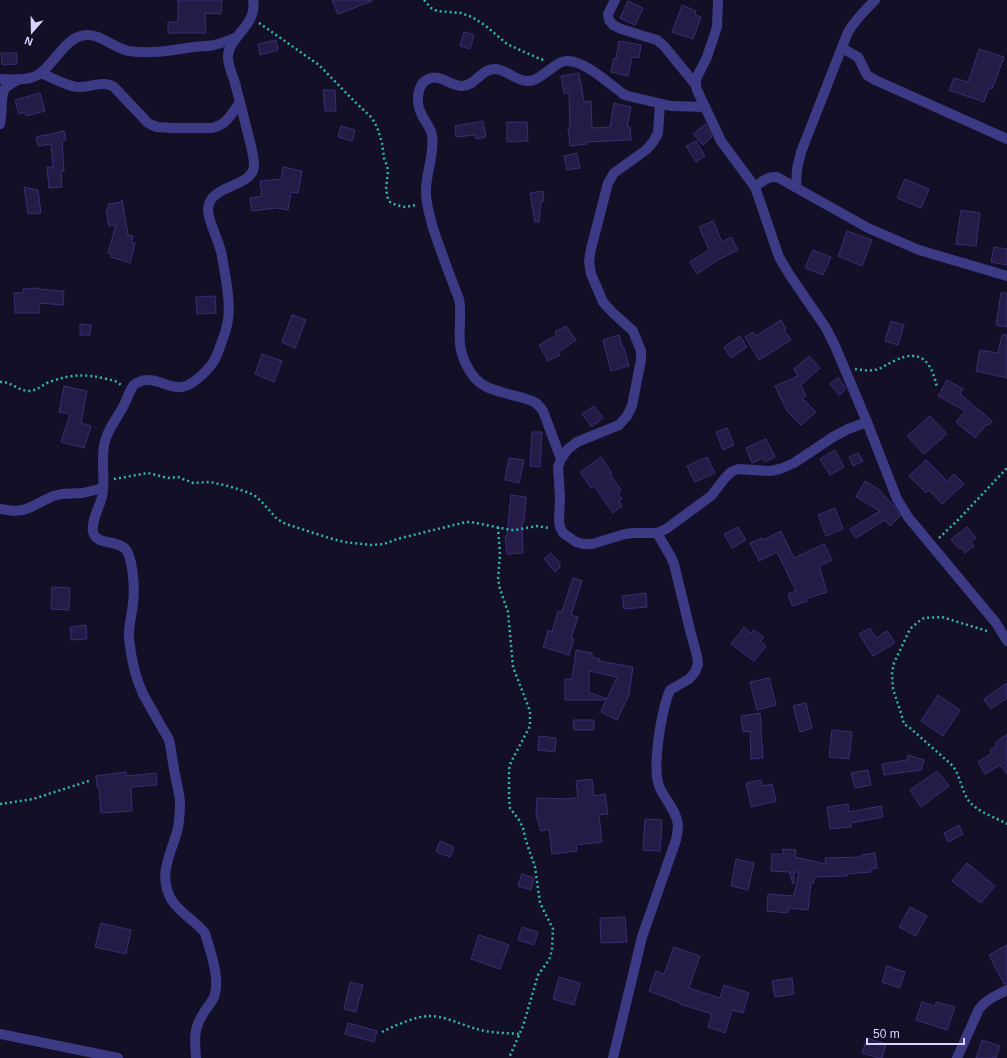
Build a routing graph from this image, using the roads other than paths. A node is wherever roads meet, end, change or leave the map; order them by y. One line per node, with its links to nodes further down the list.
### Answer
1 (254, 0): 5 (street)
2 (615, 0): 10 (street)
3 (718, 0): 10 (street)
4 (875, 0): 6 (street)
5 (237, 37): 7 (street); 11 (street)
6 (842, 48): 15 (street); 17 (street)
7 (41, 73): 9 (street); 11 (street)
8 (0, 79): 9 (street)
9 (19, 79): 14 (street)
10 (696, 85): 13 (street)
11 (240, 102): 21 (street)
12 (660, 104): 13 (street); 20 (street); 20 (street)
13 (706, 107): 16 (street)
14 (0, 124)
15 (1007, 139)
16 (755, 187): 17 (street); 19 (street)
17 (796, 187): 18 (street)
18 (1007, 276)
19 (868, 422): 23 (street); 24 (street)
20 (561, 459): 23 (street)
21 (103, 484): 22 (street); 28 (street)
22 (0, 509)
23 (657, 533): 29 (street)
24 (1006, 639)
25 (1007, 990): 30 (street)
26 (0, 1034): 27 (street)
27 (118, 1058)
28 (196, 1058)
29 (613, 1058)
30 (957, 1058)

